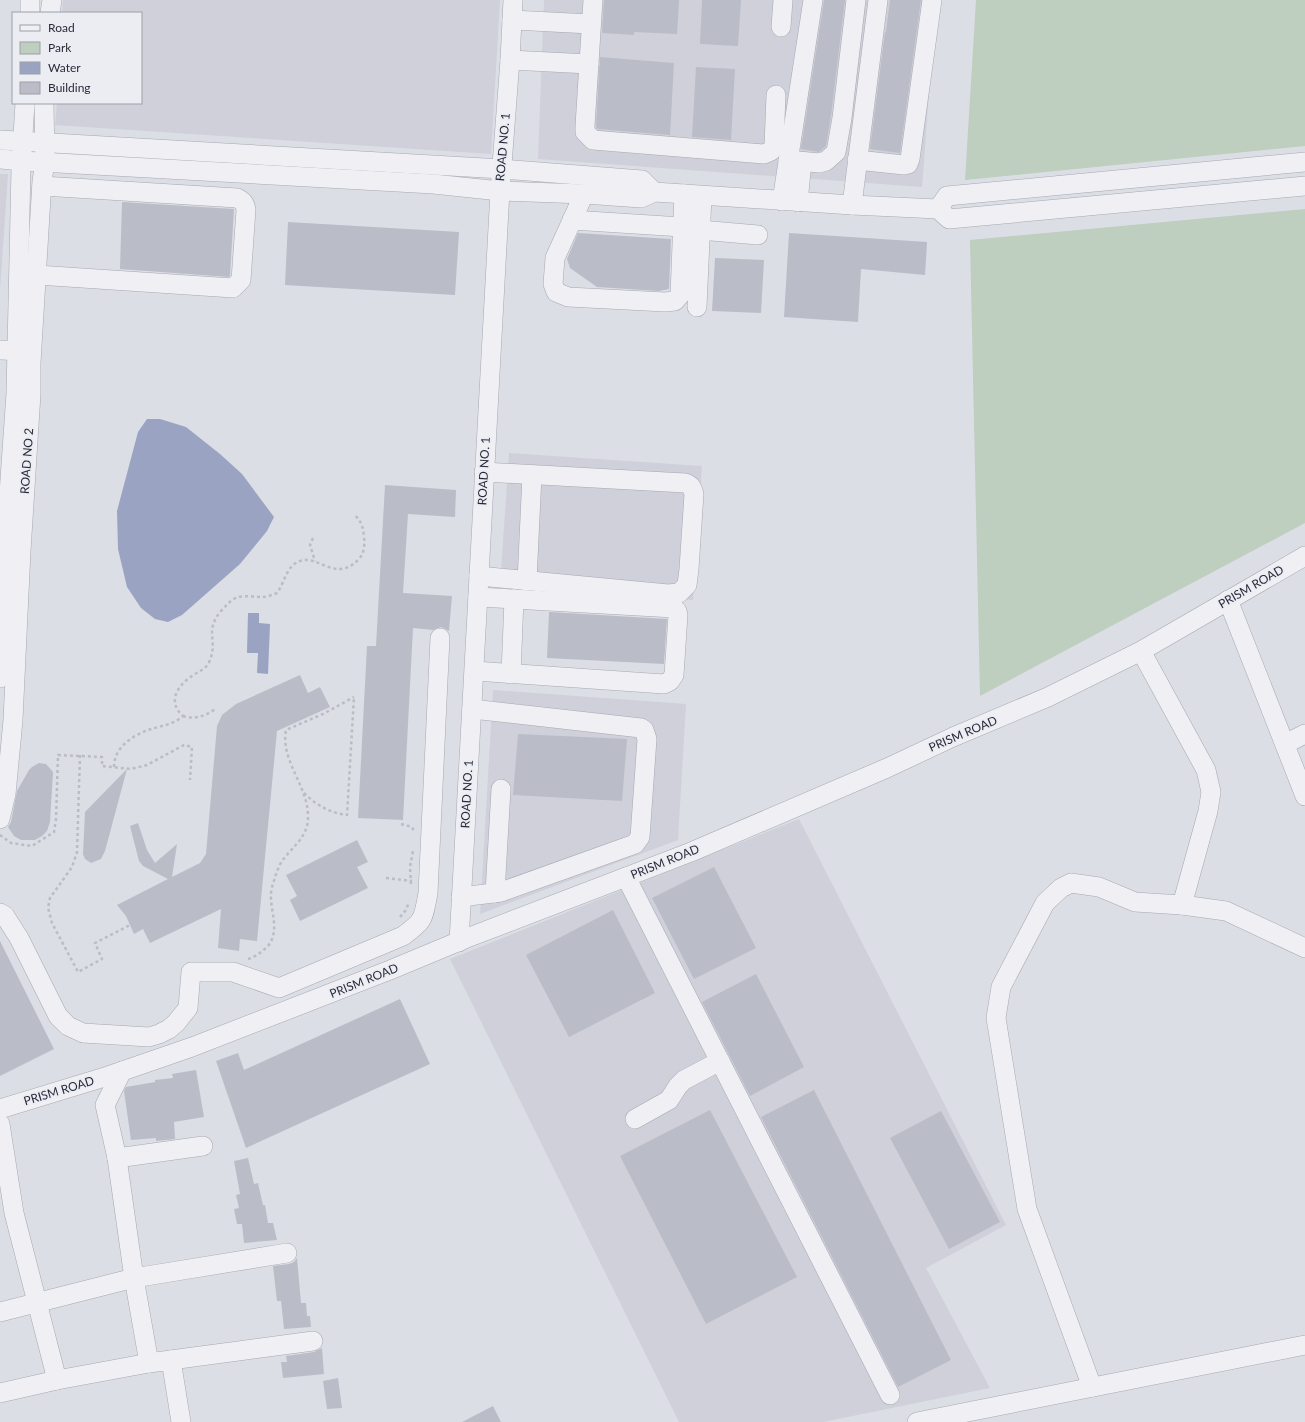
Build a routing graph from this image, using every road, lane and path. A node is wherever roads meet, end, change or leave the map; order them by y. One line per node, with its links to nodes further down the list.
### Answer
1 (30, 0): 10 (street)
2 (52, 0): 11 (street)
3 (511, 0): 12 (street, ROAD NO. 1)
4 (592, 0): 13 (street)
5 (783, 0): 14 (street)
6 (813, 0): 26 (street)
7 (856, 0): 26 (street)
8 (878, 0): 24 (street)
9 (932, 0): 24 (street)
10 (30, 12)
11 (50, 12)
12 (512, 20): 13 (street); 15 (street, ROAD NO. 1)
13 (591, 24): 16 (street)
14 (781, 27)
15 (510, 60): 16 (street); 29 (street, ROAD NO. 1)
16 (589, 64): 17 (street)
17 (776, 95)
18 (25, 104): 21 (street, ROAD NO 2)
19 (44, 104): 22 (street, ROAD NO 2)
20 (0, 140): 21 (street)
21 (23, 141): 22 (street); 25 (street, ROAD NO 2)
22 (44, 143): 27 (street, ROAD NO 2); 29 (street)
23 (0, 159): 25 (street)
24 (857, 160): 37 (street)
25 (22, 161): 27 (street); 44 (street, ROAD NO 2)
26 (795, 161): 36 (street)
27 (45, 162): 30 (street, ROAD NO 2); 32 (street)
28 (1305, 162): 38 (street)
29 (502, 169): 32 (street, ROAD NO. 1); 33 (street)
30 (42, 186): 42 (street, ROAD NO 2); 42 (street)
31 (1305, 186): 38 (street)
32 (500, 191): 34 (street); 45 (street, ROAD NO. 1)
33 (654, 192): 34 (street); 35 (street)
34 (584, 194): 39 (street)
35 (693, 195): 36 (street); 40 (street)
36 (790, 201): 37 (street)
37 (852, 205): 38 (street)
38 (938, 209)
39 (572, 220): 40 (street); 40 (street)
40 (691, 228): 41 (street); 43 (street)
41 (758, 235)
42 (37, 275): 44 (street, ROAD NO 2)
43 (697, 307)
44 (16, 350): 47 (street, ROAD NO 2); 74 (street, ROAD NO 2)
45 (484, 472): 46 (street); 53 (street, ROAD NO. 1)
46 (532, 475): 54 (street); 54 (street)
47 (5, 480): 48 (street, ROAD NO 2)
48 (4, 503): 62 (street, ROAD NO 2)
49 (354, 515): 52 (path)
50 (313, 538): 52 (path)
51 (1305, 556): 57 (street, PRISM ROAD)
52 (315, 561): 65 (path)
53 (479, 576): 54 (street); 55 (street, ROAD NO. 1)
54 (527, 581)
55 (478, 597): 56 (street); 60 (street, ROAD NO. 1)
56 (514, 599): 61 (street); 61 (street)
57 (1228, 600): 59 (street, PRISM ROAD); 67 (street)
58 (440, 638): 81 (street)
59 (1141, 651): 79 (street, PRISM ROAD); 86 (street)
60 (475, 671): 61 (street); 64 (street, ROAD NO. 1)
61 (511, 674)
62 (0, 678)
63 (215, 709): 65 (path)
64 (472, 709): 83 (street); 85 (street, ROAD NO. 1)
65 (183, 716): 69 (path)
66 (1305, 734): 67 (street)
67 (1285, 744): 73 (street)
68 (80, 755): 69 (path); 76 (path); 89 (path)
69 (114, 767): 70 (path)
70 (190, 780)
71 (501, 789): 83 (street)
72 (303, 792): 72 (path); 93 (path)
73 (1305, 796)
74 (0, 818)
75 (400, 824): 77 (path)
76 (0, 834)
77 (418, 835)
78 (414, 849): 81 (path)
79 (626, 877): 90 (street, PRISM ROAD); 95 (street)
80 (386, 878): 81 (path)
81 (420, 881): 82 (path); 87 (street)
82 (411, 890)
83 (495, 893): 85 (street)
84 (411, 896): 88 (path)
85 (461, 897): 90 (street, ROAD NO. 1)
86 (1182, 905): 91 (street); 112 (street)
87 (0, 912)
88 (398, 918)
89 (130, 925)
90 (459, 942): 96 (street, PRISM ROAD)
91 (1305, 948)
92 (242, 958): 93 (path)
93 (248, 959): 94 (path)
94 (253, 963)
95 (720, 1061): 98 (street); 114 (street)
96 (122, 1071): 97 (street, PRISM ROAD); 101 (street)
97 (0, 1109)
98 (635, 1119)
99 (0, 1124): 102 (street)
100 (203, 1146): 101 (street)
101 (117, 1158): 104 (street)
102 (7, 1215): 105 (street)
103 (288, 1253): 104 (street)
104 (134, 1278): 105 (street); 110 (street)
105 (36, 1302): 106 (street); 111 (street)
106 (0, 1312)
107 (313, 1341): 109 (street)
108 (1305, 1345): 112 (street)
109 (171, 1360): 110 (street); 115 (street)
110 (149, 1363): 111 (street)
111 (57, 1380): 113 (street)
112 (1092, 1387): 116 (street)
113 (0, 1393)
114 (890, 1395)
115 (181, 1422)
116 (917, 1422)

